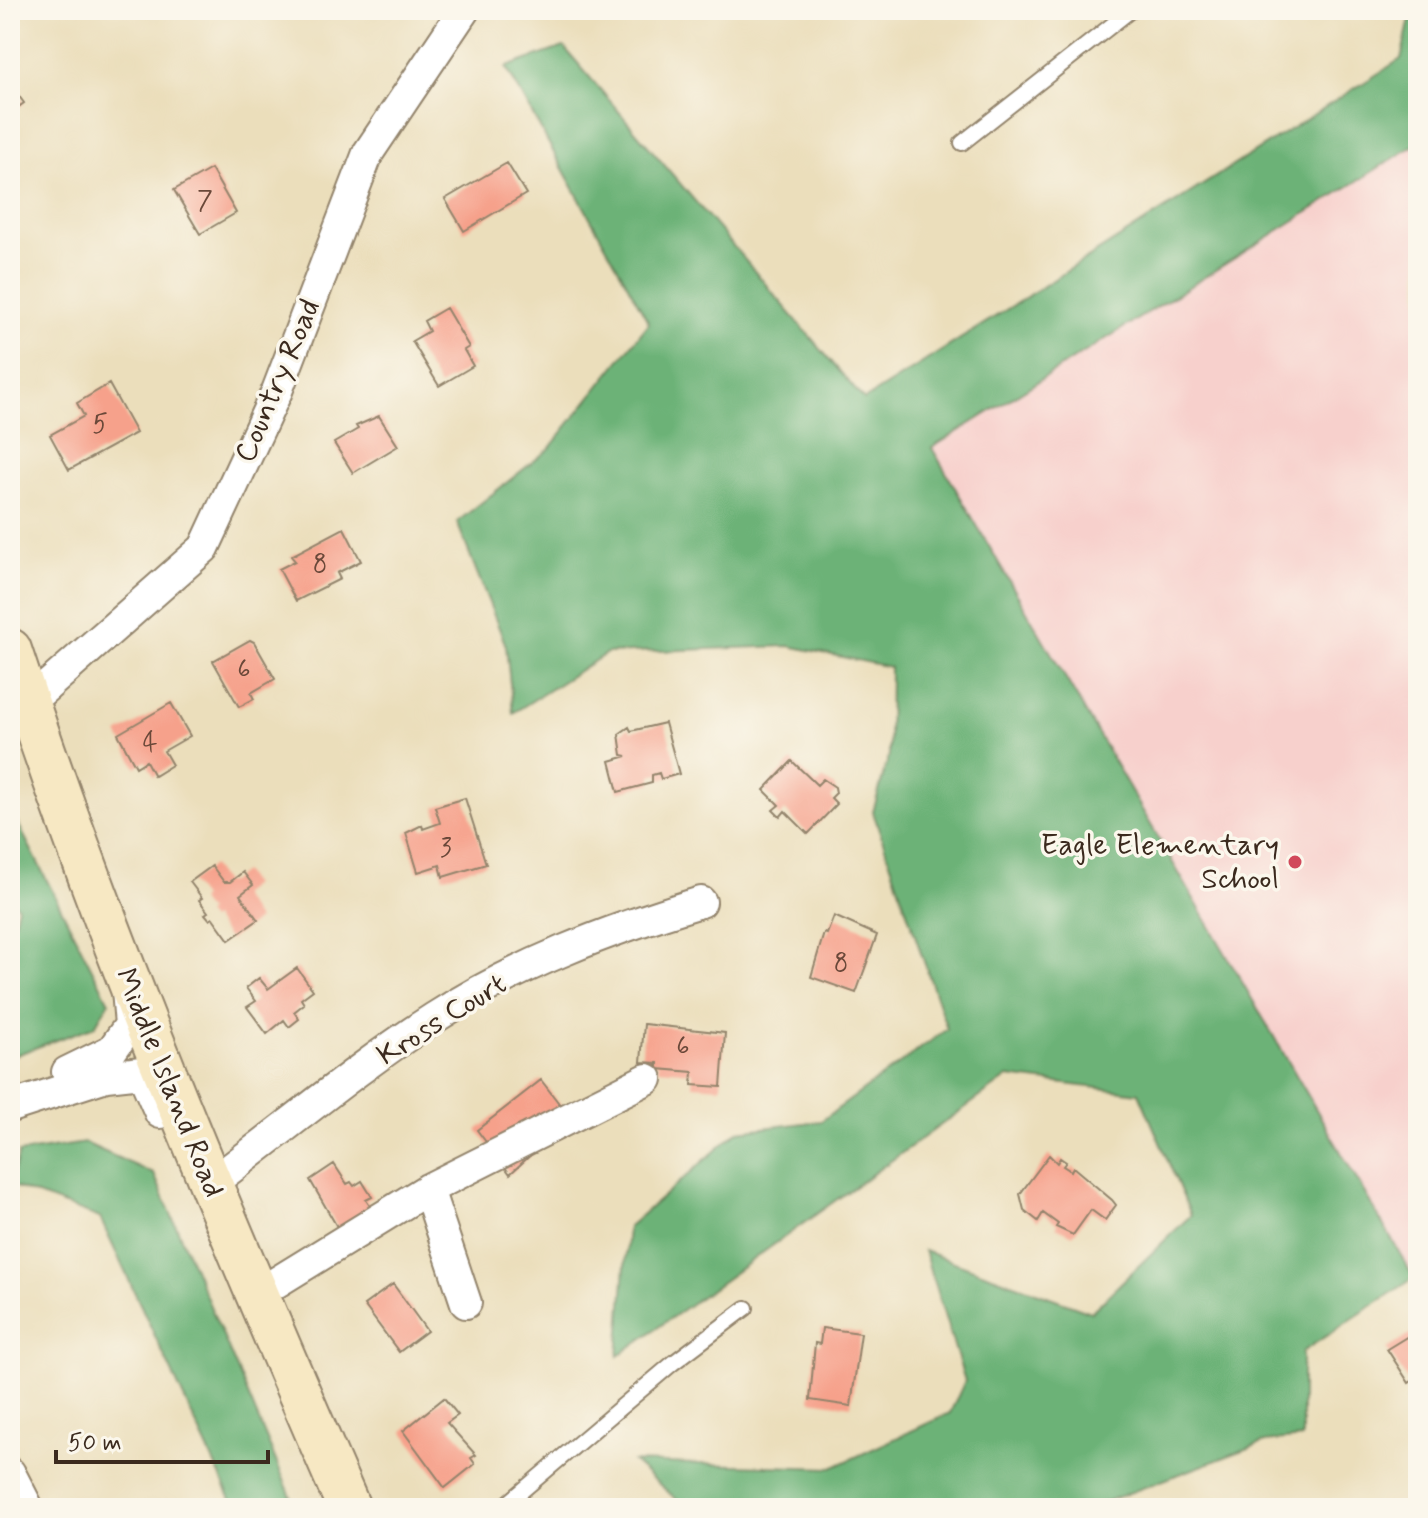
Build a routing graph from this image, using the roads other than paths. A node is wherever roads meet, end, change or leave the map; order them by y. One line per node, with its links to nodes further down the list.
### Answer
1 (464, 10): 5 (street, Country Road)
2 (1131, 10): 3 (lane)
3 (962, 143)
4 (10, 650): 5 (street, Middle Island Road)
5 (28, 703): 7 (street, Middle Island Road)
6 (701, 902): 11 (street, Kross Court)
7 (125, 972): 9 (street); 11 (street, Middle Island Road)
8 (647, 1079): 12 (street)
9 (10, 1091)
10 (10, 1107): 11 (street)
11 (210, 1189): 13 (street, Middle Island Road)
12 (428, 1189): 13 (street); 14 (street)
13 (256, 1295): 18 (street, Middle Island Road)
14 (466, 1303)
15 (746, 1308): 19 (lane)
16 (10, 1473): 17 (street)
17 (28, 1508)
18 (349, 1508)
19 (502, 1508)

